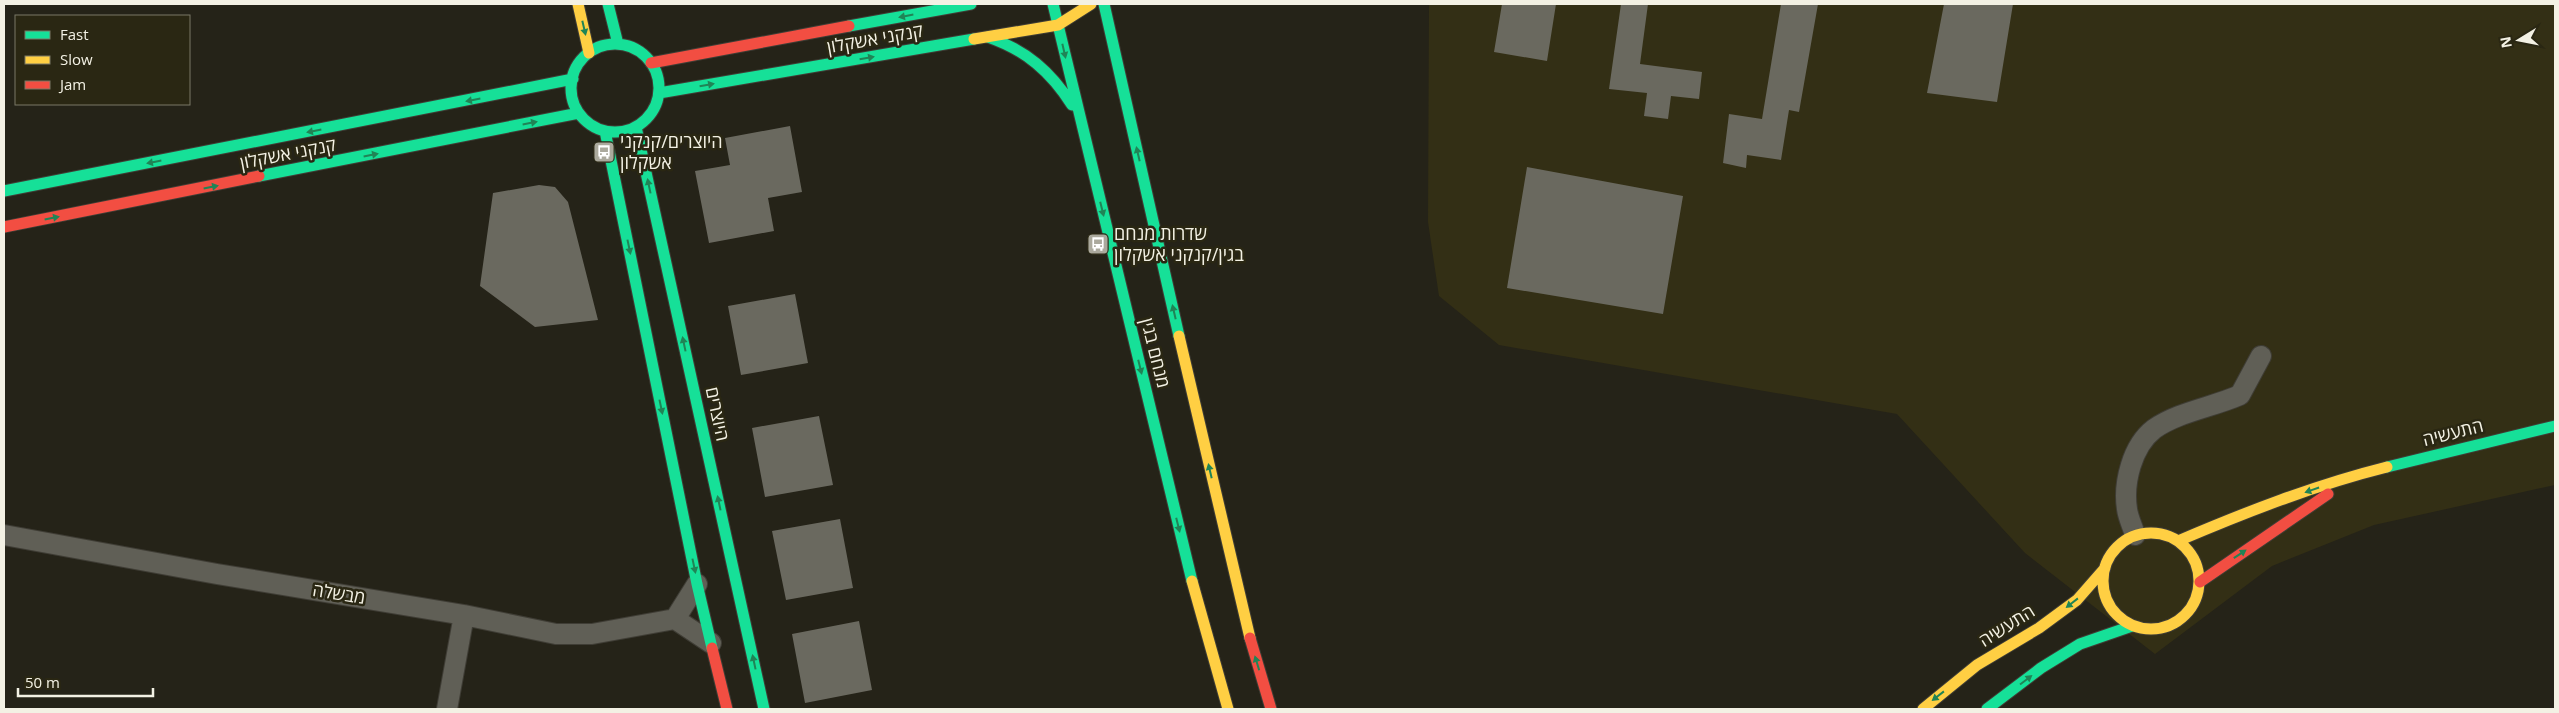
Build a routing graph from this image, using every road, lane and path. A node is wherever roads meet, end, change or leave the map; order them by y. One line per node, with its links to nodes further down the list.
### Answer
1 (578, 4): 10 (street, one-way to 10)
2 (608, 4): 9 (street)
3 (972, 4): 11 (street, קנקני אשקלון, one-way to 11)
4 (1053, 4): 7 (street, מנחם בגין)
5 (1091, 4): 7 (street, קנקני אשקלון)
6 (1104, 4): 37 (street, מנחם בגין, one-way to 6)
7 (1058, 25): 8 (street, קנקני אשקלון); 15 (street, מנחם בגין, one-way to 15)
8 (988, 37): 13 (street, קנקני אשקלון, one-way to 8); 15 (street)
9 (618, 44): 10 (street); 11 (street)
10 (589, 53): 12 (street)
11 (651, 63): 13 (street)
12 (572, 80): 14 (street); 18 (street, קנקני אשקלון, one-way to 18)
13 (659, 93): 16 (street)
14 (579, 113): 17 (street); 19 (street, קנקני אשקלון, one-way to 14)
15 (1079, 118): 36 (street, מנחם בגין, one-way to 36)
16 (636, 127): 17 (street); 35 (street, היוצרים, one-way to 16)
17 (605, 131): 28 (street, one-way to 28)
18 (4, 191)
19 (4, 227)
20 (2261, 356): 23 (street)
21 (2555, 426): 22 (street, התעשיה)
22 (2358, 474): 25 (street, התעשיה, one-way to 25); 27 (street, התעשיה, one-way to 22)
23 (2136, 535): 25 (street); 26 (street)
24 (4, 536): 29 (street, מבשלה)
25 (2178, 541): 27 (street)
26 (2105, 568): 31 (street); 38 (street, התעשיה, one-way to 38)
27 (2200, 582): 31 (street)
28 (698, 584): 30 (street); 32 (street)
29 (464, 615): 30 (street, מבשלה); 33 (street)
30 (675, 619): 32 (street)
31 (2132, 626): 39 (street, one-way to 31)
32 (711, 643): 34 (street)
33 (447, 709)
34 (727, 709)
35 (764, 709)
36 (1228, 709)
37 (1271, 709)
38 (1923, 709)
39 (1987, 709)

